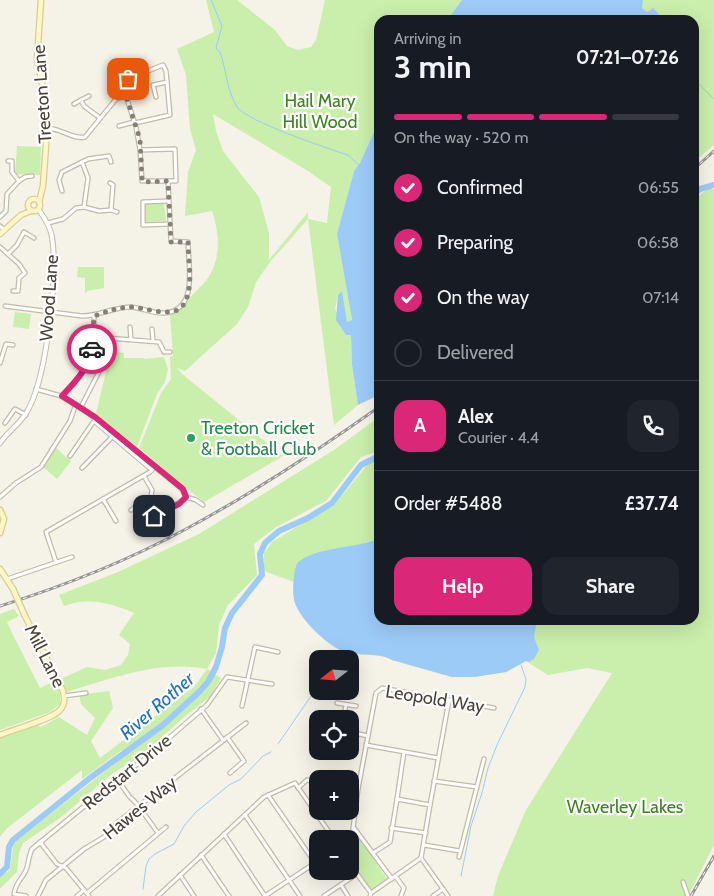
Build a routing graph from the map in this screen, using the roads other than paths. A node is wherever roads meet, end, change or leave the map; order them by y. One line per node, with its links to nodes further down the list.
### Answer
1 (41, 0): 11 (main road, Treeton Lane)
2 (166, 82): 4 (street); 5 (street); 9 (street)
3 (89, 96): 6 (street)
4 (126, 96): 8 (street); 9 (street)
5 (156, 97)
6 (81, 100): 7 (street); 8 (street)
7 (74, 104)
8 (100, 118): 11 (street)
9 (134, 123): 10 (street); 12 (street)
10 (119, 126)
11 (46, 128): 20 (main road, Treeton Lane)
12 (140, 150): 18 (street); 18 (street)
13 (8, 161): 17 (street)
14 (82, 162): 15 (street); 21 (street); 26 (street)
15 (111, 162)
16 (32, 176): 17 (street)
17 (18, 181): 32 (street)
18 (168, 181): 23 (street)
19 (113, 183): 29 (street)
20 (42, 189): 22 (main road); 24 (main road, Treeton Lane)
21 (62, 191)
22 (33, 199): 24 (main road); 25 (main road)
23 (168, 201): 34 (street); 34 (street)
24 (39, 202): 27 (main road)
25 (28, 205): 28 (main road); 31 (main road)
26 (84, 207): 29 (street); 33 (street)
27 (38, 209): 28 (main road); 33 (street, Wood Lane)
28 (31, 210): 31 (main road)
29 (110, 210): 30 (street)
30 (116, 212)
31 (21, 215): 35 (main road)
32 (0, 217)
33 (48, 223): 41 (street, Wood Lane)
34 (170, 224): 42 (street)
35 (1, 230)
36 (34, 238): 38 (street)
37 (0, 247): 38 (street)
38 (8, 254): 39 (street)
39 (13, 290)
40 (5, 306): 41 (street)
41 (50, 312): 42 (street); 52 (street, Wood Lane)
42 (94, 316): 45 (street)
43 (130, 328): 46 (street)
44 (152, 329): 47 (street)
45 (94, 337): 46 (street); 53 (street)
46 (130, 339): 47 (street)
47 (153, 341): 49 (street)
48 (13, 345): 51 (street)
49 (170, 352)
50 (105, 360): 55 (street)
51 (0, 363)
52 (36, 389): 53 (street); 56 (street, Wood Lane)
53 (62, 396): 54 (street)
54 (76, 404): 55 (street); 65 (street)
55 (81, 407): 61 (street)
56 (26, 415): 57 (street); 59 (street)
57 (5, 423)
58 (113, 436): 60 (street); 62 (street); 63 (street)
59 (0, 443)
60 (70, 456)
61 (155, 466): 63 (street); 66 (street)
62 (82, 468)
63 (152, 471): 64 (street)
64 (144, 476): 67 (street); 70 (street)
65 (0, 497)
66 (186, 497): 68 (street); 72 (street)
67 (103, 499): 71 (street); 75 (street)
68 (203, 506)
69 (0, 510): 73 (main road)
70 (130, 510)
71 (116, 520)
72 (155, 522)
73 (0, 533)
74 (72, 557): 75 (street)
75 (56, 562): 77 (street)
76 (0, 569): 77 (main road, Mill Lane)
77 (7, 579): 82 (main road, Mill Lane, bridge)
78 (278, 652): 79 (street)
79 (247, 680): 80 (street, Redstart Drive); 86 (street); 89 (street, Redstart Drive)
80 (272, 684)
81 (86, 692): 82 (street)
82 (64, 696): 93 (main road)
83 (448, 700): 88 (street, Leopold Way); 94 (street, Leopold Way); 99 (street)
84 (338, 703): 85 (street)
85 (346, 705): 87 (street); 90 (street)
86 (242, 706)
87 (356, 706)
88 (494, 708)
89 (201, 709): 96 (street); 102 (street, Redstart Drive)
90 (345, 710)
91 (246, 723): 95 (street, Hawes Way)
92 (359, 734): 94 (street)
93 (0, 735)
94 (368, 736): 97 (street, Leopold Way)
95 (227, 737): 96 (street, Hawes Way); 101 (street)
96 (222, 740): 111 (street, Hawes Way)
97 (366, 745): 98 (street); 105 (street, Leopold Way)
98 (404, 752): 99 (street); 109 (street)
99 (438, 758): 104 (street)
100 (484, 759): 106 (street)
101 (230, 773)
102 (118, 780): 111 (street); 121 (street, Redstart Drive)
103 (309, 780): 107 (street)
104 (434, 781): 106 (street); 110 (street)
105 (359, 784)
106 (477, 787): 123 (street)
107 (298, 788): 108 (street); 117 (street)
108 (268, 795): 112 (street); 124 (street)
109 (397, 798): 110 (street); 116 (street)
110 (430, 805): 119 (street)
111 (139, 807): 118 (street); 129 (street, Hawes Way)
112 (246, 815): 120 (street); 135 (street)
113 (355, 820): 115 (street, Leopold Way)
114 (166, 827): 118 (street)
115 (354, 828): 125 (street)
116 (391, 828): 119 (street); 125 (street)
117 (328, 830)
118 (158, 833): 142 (street)
119 (426, 833): 122 (street)
120 (224, 834): 126 (street); 149 (street)
121 (40, 842): 129 (street); 143 (street, Redstart Drive)
122 (424, 845): 123 (street); 127 (street)
123 (460, 851): 128 (street)
124 (309, 852)
125 (372, 852): 134 (street)
126 (201, 855): 131 (street); 148 (street)
127 (421, 858): 133 (street); 139 (street)
128 (459, 858)
129 (62, 866): 140 (street); 144 (street, Hawes Way)
130 (309, 867): 135 (street)
131 (180, 875): 146 (street); 147 (street)
132 (359, 876): 141 (street, Leopold Way)
133 (396, 876): 134 (street); 153 (street)
134 (392, 879): 141 (street)
135 (290, 880): 149 (street); 150 (street)
136 (349, 880): 138 (street)
137 (683, 882): 156 (street)
138 (341, 885): 151 (street); 152 (street)
139 (443, 889): 154 (street); 155 (street)
140 (84, 890): 142 (street); 145 (street)
141 (371, 894)
142 (88, 895)
143 (26, 896)
144 (38, 896)
145 (77, 896)
146 (158, 896)
147 (194, 896)
148 (229, 896)
149 (264, 896)
150 (300, 896)
151 (324, 896)
152 (348, 896)
153 (402, 896)
154 (433, 896)
155 (448, 896)
156 (688, 896)

